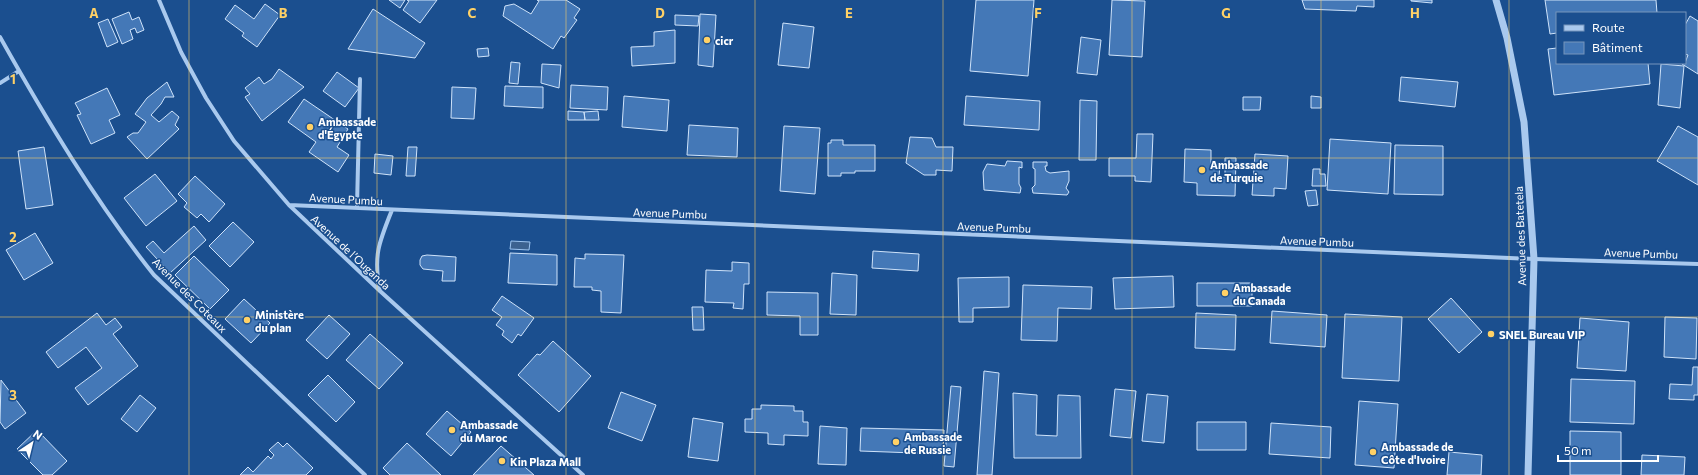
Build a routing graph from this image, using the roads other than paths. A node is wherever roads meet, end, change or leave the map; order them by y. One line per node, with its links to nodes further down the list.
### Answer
1 (159, 0): 7 (street, Avenue de l’Ouganda)
2 (1496, 0): 10 (street, Avenue des Batetela)
3 (0, 37): 4 (street, Avenue des Coteaux)
4 (19, 71): 6 (street); 13 (street, Avenue des Coteaux)
5 (360, 79): 8 (street)
6 (0, 83)
7 (289, 205): 8 (street, Avenue Pumbu); 12 (street, Avenue de l’Ouganda)
8 (357, 207): 9 (street, Avenue Pumbu)
9 (392, 210): 10 (street, Avenue Pumbu); 12 (street)
10 (1534, 259): 11 (street, Avenue Pumbu); 15 (street, Avenue des Batetela)
11 (1698, 264)
12 (380, 292): 14 (street, Avenue de l’Ouganda)
13 (365, 475)
14 (582, 475)
15 (1528, 475)

